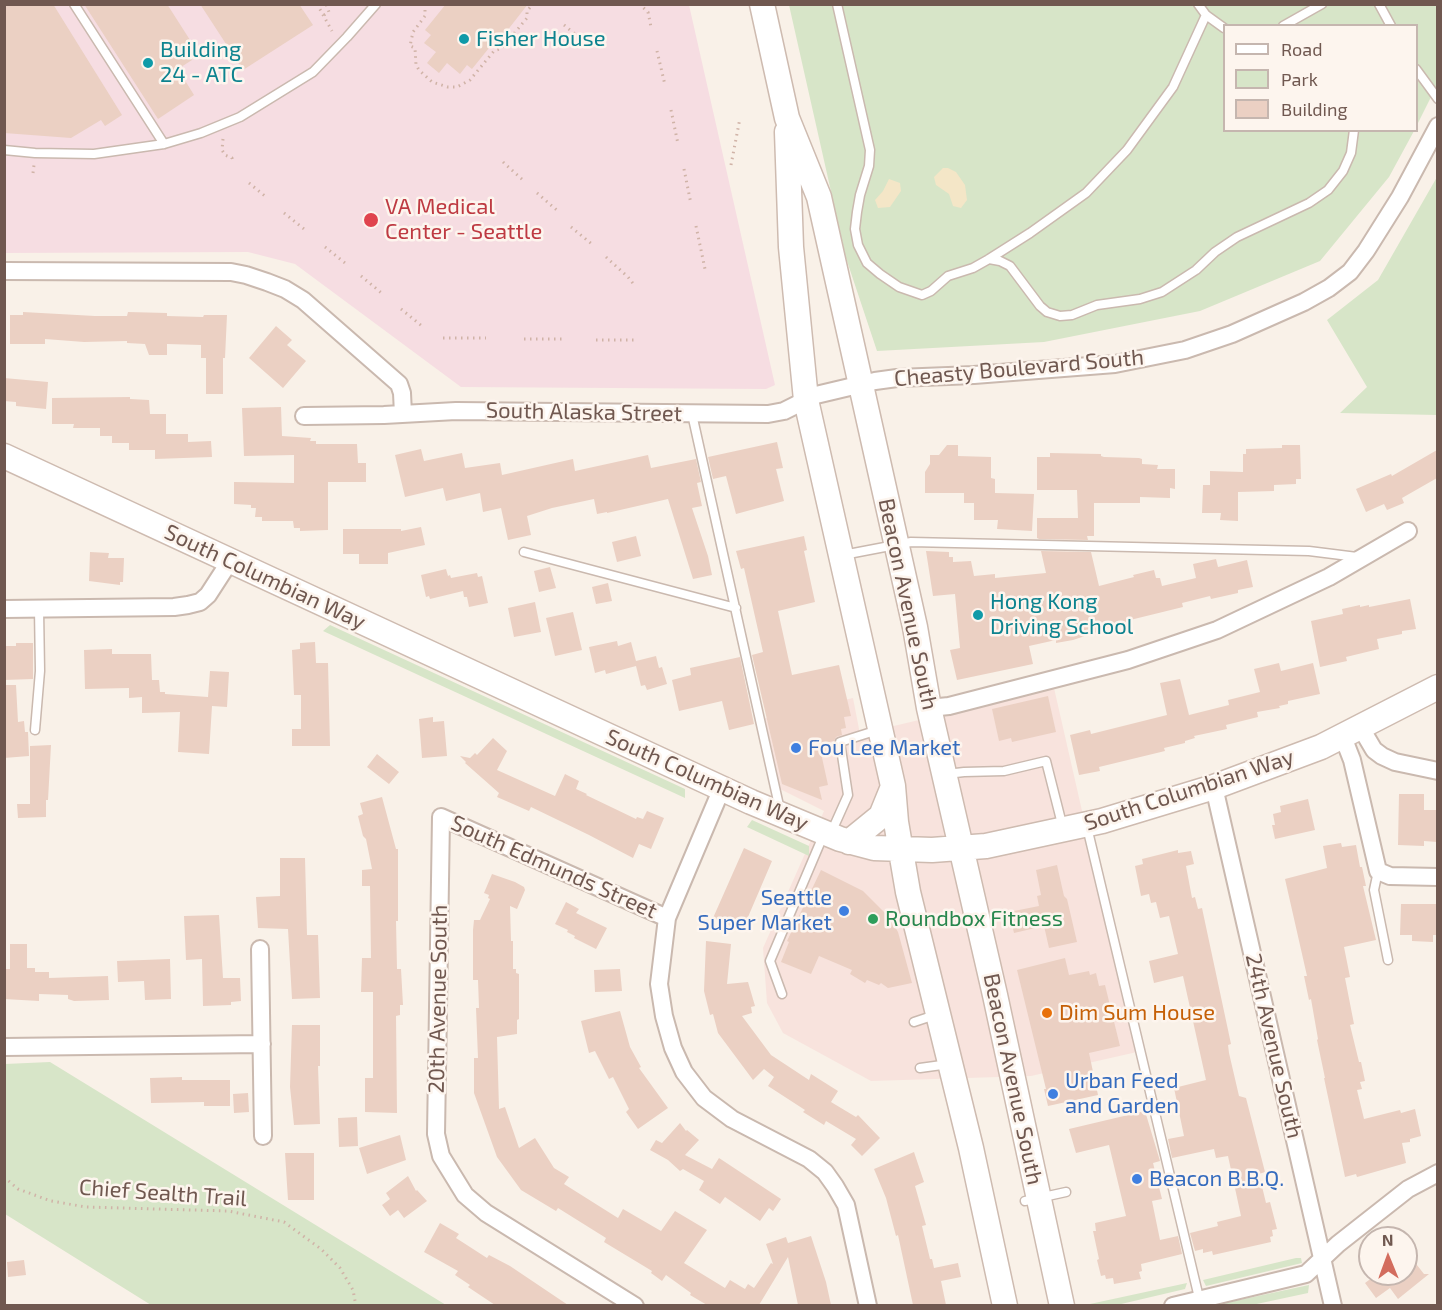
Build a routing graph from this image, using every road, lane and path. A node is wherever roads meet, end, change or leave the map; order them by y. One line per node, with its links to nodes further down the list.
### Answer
1 (74, 4): 32 (lane)
2 (317, 4): 13 (path)
3 (326, 4): 13 (path)
4 (376, 4): 32 (lane)
5 (425, 4): 6 (path)
6 (533, 4)
7 (639, 4): 18 (path)
8 (762, 4): 28 (main road, Beacon Avenue South)
9 (837, 4): 52 (lane)
10 (1198, 4): 14 (lane)
11 (1322, 4): 15 (lane)
12 (1379, 4): 16 (lane)
13 (324, 15): 20 (path)
14 (1206, 15): 19 (lane); 52 (lane)
15 (1287, 24)
16 (1390, 24)
17 (564, 25): 21 (path)
18 (651, 27)
19 (1223, 27)
20 (332, 31)
21 (575, 34)
22 (657, 51): 24 (path)
23 (1418, 72): 25 (lane)
24 (665, 85)
25 (1437, 99)
26 (670, 111): 33 (path)
27 (740, 118): 37 (path)
28 (787, 118): 67 (main road, Beacon Avenue South); 68 (main road, Beacon Avenue South)
29 (1437, 126): 67 (street, Cheasty Boulevard South)
30 (1350, 132): 52 (lane)
31 (225, 136): 35 (path)
32 (164, 144): 34 (lane)
33 (678, 144)
34 (4, 150)
35 (232, 160)
36 (503, 162): 39 (path)
37 (731, 165)
38 (684, 169): 43 (path)
39 (524, 180)
40 (249, 183): 42 (path)
41 (537, 193): 44 (path)
42 (265, 196)
43 (691, 204)
44 (559, 212)
45 (284, 213): 48 (path)
46 (571, 226): 49 (path)
47 (696, 226): 54 (path)
48 (304, 229)
49 (593, 245)
50 (325, 247): 53 (path)
51 (606, 257): 57 (path)
52 (989, 259)
53 (345, 263)
54 (705, 269)
55 (4, 271): 69 (street)
56 (361, 276): 58 (path)
57 (634, 286)
58 (384, 295)
59 (401, 309): 60 (path)
60 (422, 326)
61 (442, 338): 62 (path)
62 (486, 338)
63 (524, 339): 64 (path)
64 (565, 339)
65 (596, 340): 66 (path)
66 (635, 340)
67 (859, 384): 68 (street, South Alaska Street); 74 (main road, Beacon Avenue South)
68 (806, 400): 70 (street, South Alaska Street); 76 (main road, Beacon Avenue South)
69 (403, 414): 70 (street, South Alaska Street); 71 (street, South Alaska Street)
70 (692, 414): 79 (lane)
71 (304, 416)
72 (4, 456): 78 (main road, South Columbian Way)
73 (1408, 531): 77 (street)
74 (897, 544): 76 (lane); 77 (lane); 83 (main road, Beacon Avenue South)
75 (524, 552): 79 (lane)
76 (841, 555): 84 (main road, Beacon Avenue South)
77 (1363, 558): 83 (street)
78 (230, 561): 81 (street); 91 (main road, South Columbian Way)
79 (736, 608): 92 (lane)
80 (4, 609): 81 (street)
81 (39, 609): 85 (lane)
82 (1437, 687): 86 (main road, South Columbian Way)
83 (929, 708): 88 (main road, Beacon Avenue South)
84 (881, 729): 89 (main road, Beacon Avenue South); 95 (lane)
85 (35, 730)
86 (1352, 732): 87 (street); 90 (main road, South Columbian Way); 98 (street)
87 (1437, 771)
88 (944, 774): 94 (lane); 96 (main road, Beacon Avenue South)
89 (893, 786): 95 (main road); 97 (main road, Beacon Avenue South)
90 (1214, 787): 94 (main road, South Columbian Way); 115 (street, 24th Avenue South)
91 (722, 788): 92 (main road, South Columbian Way); 100 (street)
92 (781, 814): 95 (main road, South Columbian Way)
93 (441, 817): 100 (street, South Edmunds Street); 118 (street, 20th Avenue South)
94 (1075, 827): 96 (main road, South Columbian Way); 116 (lane)
95 (834, 836): 97 (main road, South Columbian Way); 103 (lane)
96 (962, 849): 97 (main road, South Columbian Way); 114 (main road, Beacon Avenue South)
97 (901, 850): 104 (main road, Beacon Avenue South)
98 (1384, 873): 99 (street); 102 (lane)
99 (1437, 877)
100 (667, 918): 119 (street)
101 (260, 949): 106 (street)
102 (1388, 960)
103 (782, 994)
104 (939, 1014): 105 (lane); 108 (main road, Beacon Avenue South)
105 (914, 1022)
106 (262, 1044): 107 (street); 110 (street)
107 (4, 1047)
108 (950, 1064): 109 (lane); 120 (main road, Beacon Avenue South)
109 (920, 1068)
110 (263, 1136)
111 (1437, 1173): 115 (street)
112 (4, 1177): 117 (path, Chief Sealth Trail)
113 (1066, 1192): 114 (lane)
114 (1032, 1199): 121 (main road, Beacon Avenue South)
115 (1322, 1259): 116 (street); 123 (street, 24th Avenue South)
116 (1200, 1303): 122 (street)
117 (356, 1305)
118 (635, 1305)
119 (868, 1305)
120 (1005, 1305)
121 (1062, 1305)
122 (1173, 1305)
123 (1333, 1305)

